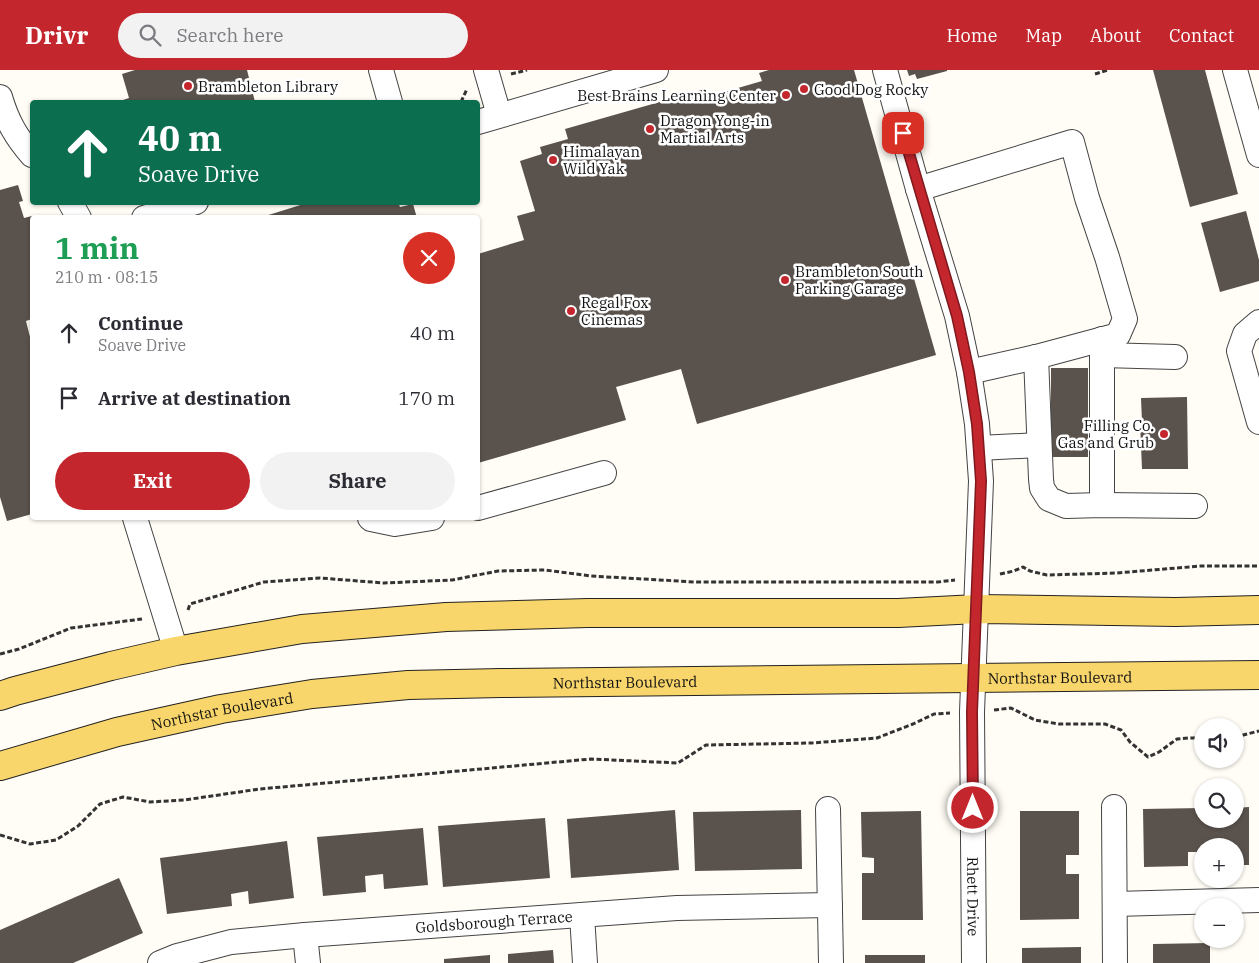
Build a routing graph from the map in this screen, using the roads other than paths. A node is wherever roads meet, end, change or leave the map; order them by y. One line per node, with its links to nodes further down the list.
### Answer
1 (381, 70): 7 (street)
2 (486, 70): 8 (street)
3 (656, 70): 8 (street)
4 (885, 70): 11 (street, Rhett Drive)
5 (1235, 70): 10 (street)
6 (0, 97): 9 (street)
7 (389, 100)
8 (488, 118)
9 (30, 153)
10 (1259, 155)
11 (918, 189): 15 (street); 18 (street, Rhett Drive)
12 (186, 205): 13 (street)
13 (154, 215)
14 (1259, 322): 19 (street)
15 (1102, 347): 16 (street); 17 (street); 23 (street)
16 (1036, 357): 18 (street); 20 (street)
17 (1175, 357)
18 (969, 372): 21 (street, Rhett Drive)
19 (1259, 422)
20 (1040, 445): 21 (street); 23 (street)
21 (979, 448): 29 (street, Rhett Drive)
22 (604, 473): 25 (street)
23 (1102, 505): 24 (street)
24 (1195, 506)
25 (480, 507)
26 (136, 520): 31 (street)
27 (376, 520): 28 (street)
28 (420, 520)
29 (977, 609): 30 (main road); 31 (main road); 33 (street, Rhett Drive)
30 (1259, 610)
31 (176, 651): 34 (main road)
32 (1259, 675): 33 (main road, Northstar Boulevard)
33 (973, 678): 35 (main road, Northstar Boulevard); 47 (street, Rhett Drive)
34 (0, 696)
35 (0, 766)
36 (1114, 807): 39 (street)
37 (828, 809): 40 (street)
38 (1259, 900): 39 (street)
39 (1115, 904): 48 (street)
40 (830, 905): 41 (street, Goldsborough Terrace); 46 (street)
41 (582, 915): 42 (street, Goldsborough Terrace); 45 (street)
42 (305, 935): 43 (street, Goldsborough Terrace); 44 (street)
43 (160, 963)
44 (308, 963)
45 (584, 963)
46 (831, 963)
47 (974, 963)
48 (1115, 963)

